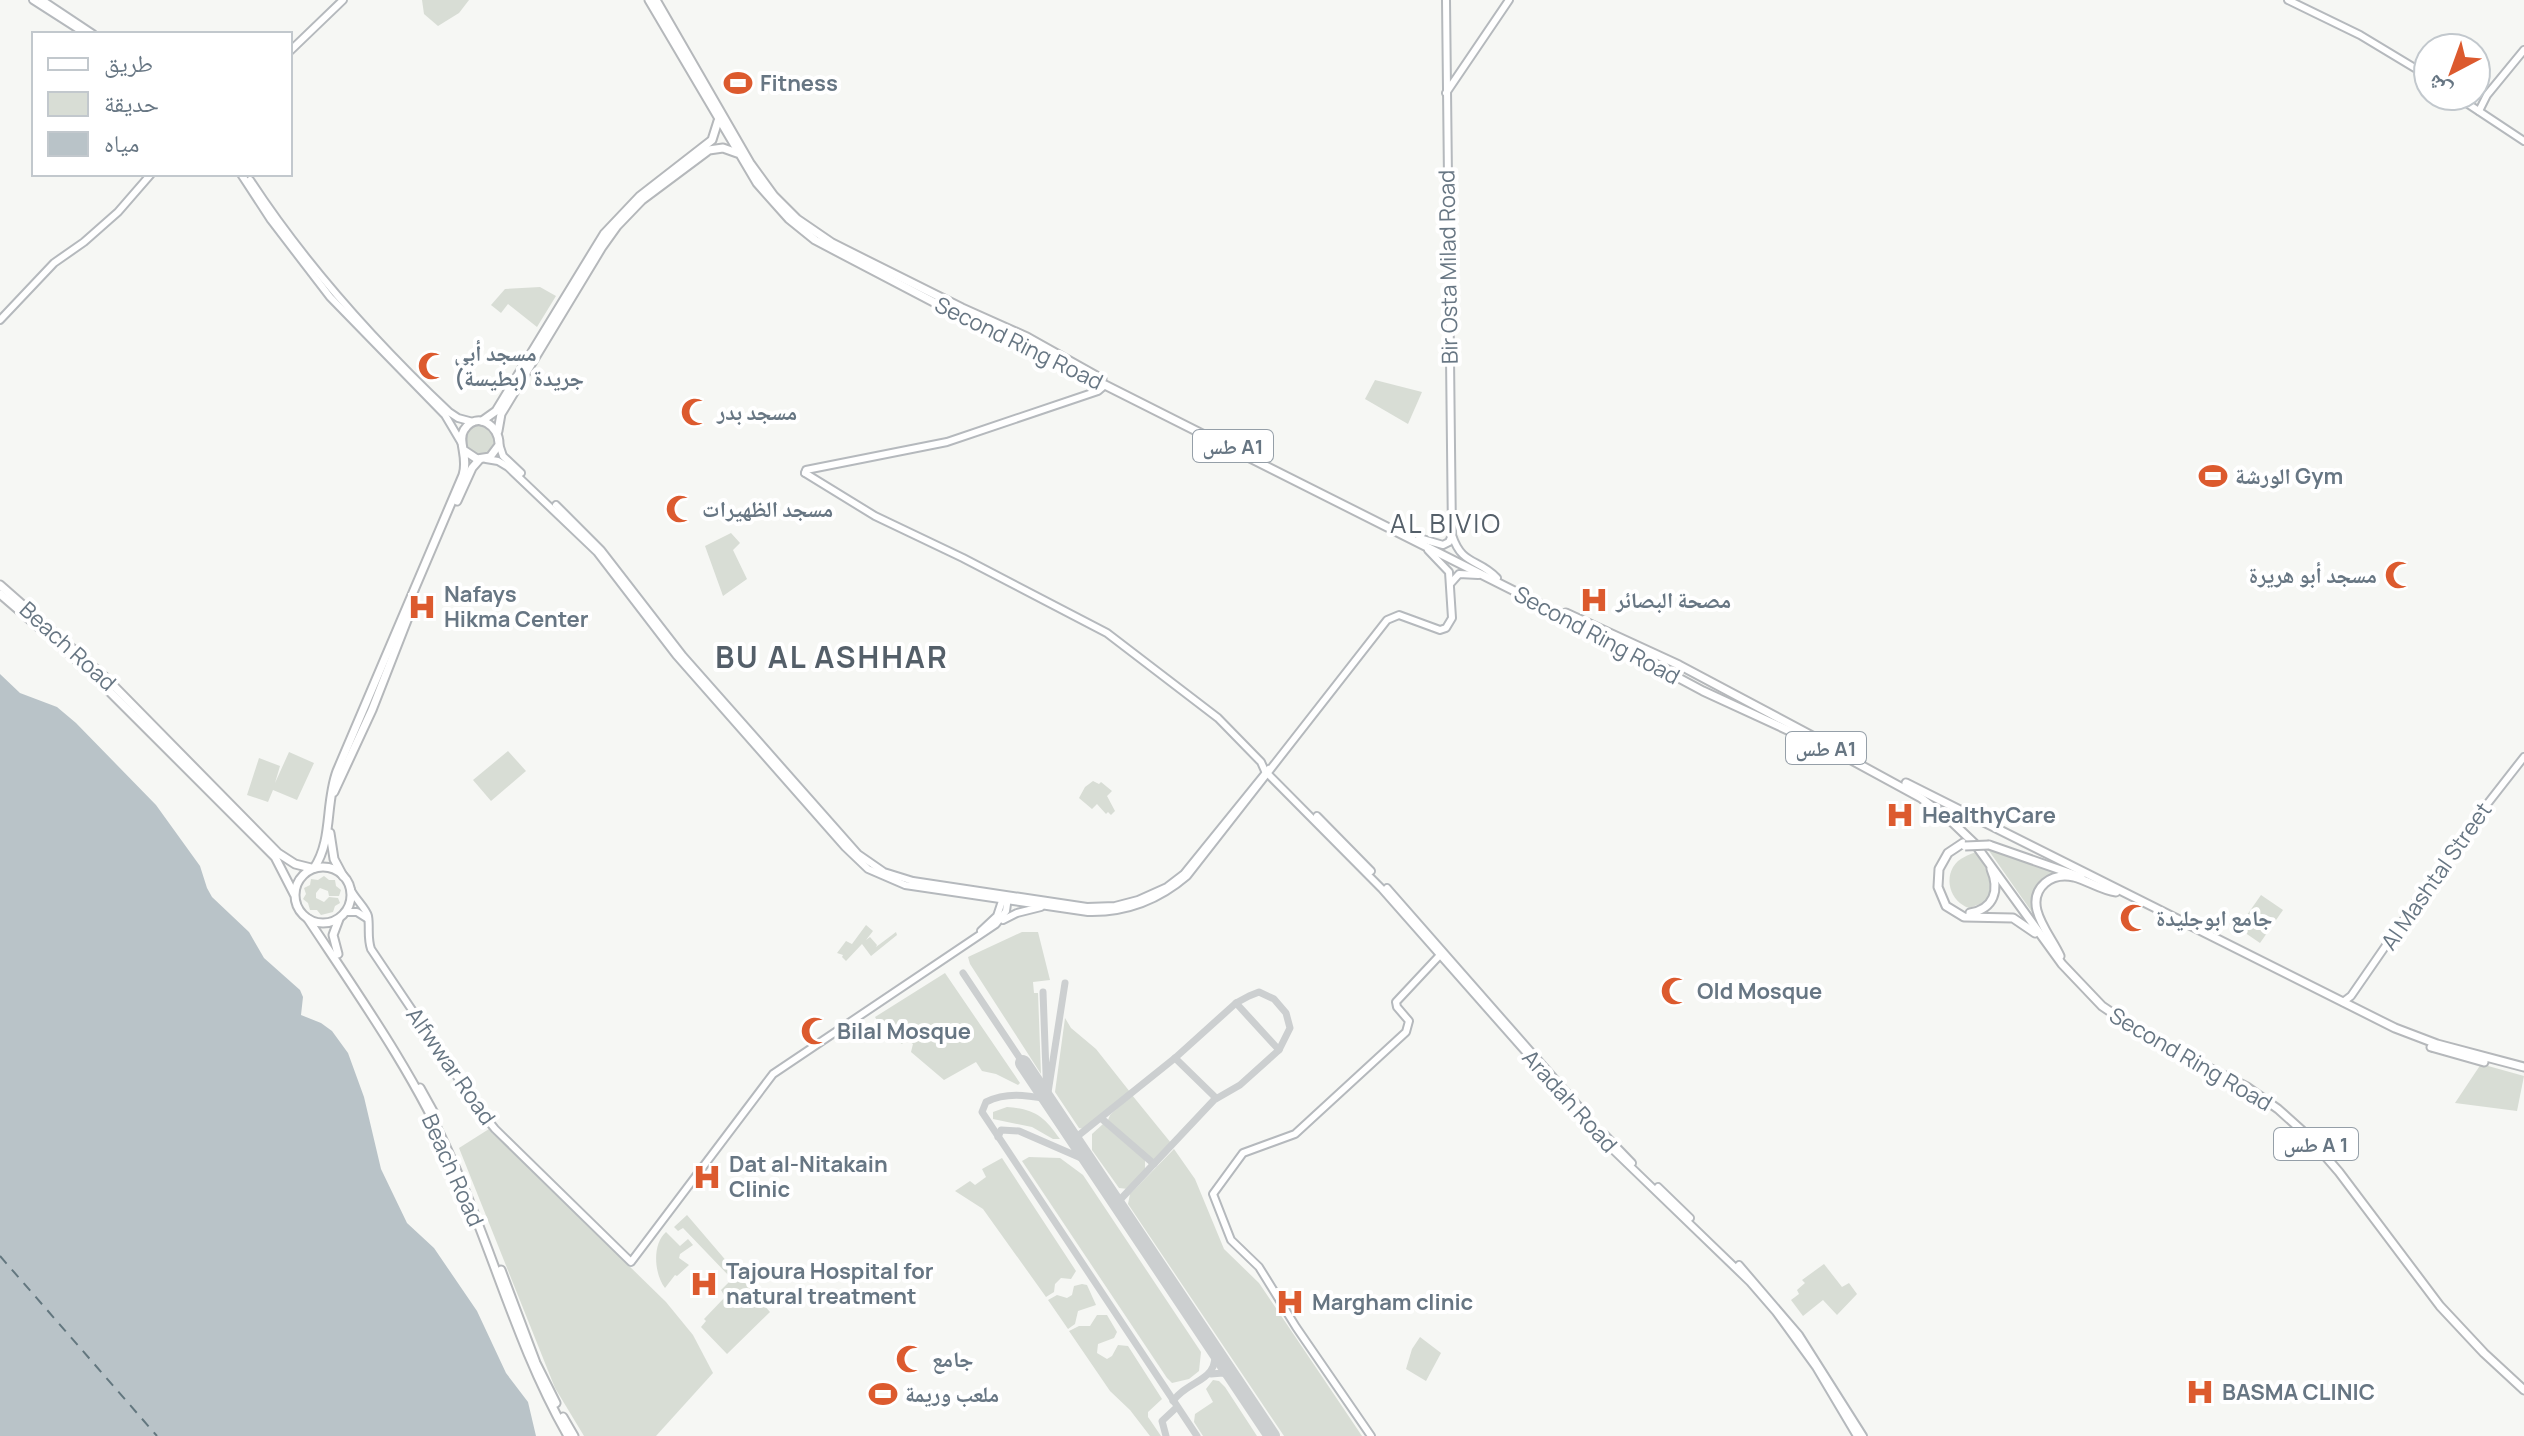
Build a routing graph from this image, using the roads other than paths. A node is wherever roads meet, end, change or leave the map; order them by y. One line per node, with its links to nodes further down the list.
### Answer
1 (33, 0): 9 (main road)
2 (42, 0): 10 (main road)
3 (341, 0): 11 (main road)
4 (649, 0): 17 (highway, Second Ring Road / طس A1)
5 (656, 0): 24 (highway, Second Ring Road / طس A1)
6 (1446, 0): 15 (main road, Bir Osta Milad Road)
7 (1509, 0): 15 (main road)
8 (2288, 0): 13 (main road)
9 (83, 32)
10 (90, 32)
11 (292, 46)
12 (2524, 50): 14 (main road)
13 (2412, 66)
14 (2492, 89)
15 (1446, 93): 36 (main road, Bir Osta Milad Road)
16 (2483, 112): 18 (main road)
17 (717, 115): 19 (highway); 20 (highway, Second Ring Road / طس A1)
18 (2524, 140)
19 (696, 156): 20 (highway); 30 (highway)
20 (743, 161): 26 (highway, Second Ring Road / طس A1)
21 (147, 176): 25 (main road)
22 (244, 176): 31 (main road)
23 (244, 176): 33 (main road)
24 (962, 308): 26 (highway); 28 (highway, Second Ring Road / طس A1)
25 (0, 318)
26 (982, 326): 27 (highway, Second Ring Road / طس A1)
27 (1059, 364): 28 (highway); 29 (highway, Second Ring Road / طس A1)
28 (1078, 366): 37 (highway, Second Ring Road / طس A1)
29 (1105, 385): 37 (highway, Second Ring Road / طس A1); 48 (main road, Aradah Road)
30 (495, 419): 31 (highway); 32 (highway)
31 (479, 422): 32 (highway); 33 (highway)
32 (499, 438): 35 (highway); 59 (main road)
33 (461, 443): 34 (highway)
34 (465, 451): 35 (highway); 35 (highway)
35 (476, 462): 54 (highway); 55 (highway); 59 (main road)
36 (1452, 535): 37 (main road); 39 (main road)
37 (1421, 542): 38 (highway, Second Ring Road / طس A1); 39 (highway, Second Ring Road / طس A1); 40 (main road)
38 (1484, 577): 40 (main road); 43 (highway, Second Ring Road / طس A1)
39 (1497, 578): 44 (highway, Second Ring Road / طس A1)
40 (1451, 583): 48 (main road)
41 (0, 585): 54 (highway, Beach Road)
42 (0, 594): 58 (highway, Beach Road)
43 (1569, 619): 44 (highway); 46 (highway, Second Ring Road / طس A1)
44 (1660, 658): 45 (highway, Second Ring Road / طس A1)
45 (1758, 706): 46 (highway); 49 (highway, Second Ring Road / طس A1)
46 (1753, 714): 52 (highway, Second Ring Road / طس A1)
47 (2524, 757): 70 (main road, Al Mashtal Street)
48 (1269, 771): 50 (main road); 65 (main road, Aradah Road)
49 (1906, 783): 53 (highway); 68 (highway, Second Ring Road / طس A 1)
50 (1257, 785): 59 (main road); 60 (main road)
51 (1964, 845): 52 (highway, bridge); 52 (highway); 68 (highway)
52 (1982, 845): 53 (highway); 57 (highway); 68 (highway, Second Ring Road / طس A 1)
53 (2070, 866): 70 (highway)
54 (312, 868): 55 (highway); 58 (highway)
55 (343, 876): 56 (highway)
56 (350, 888): 61 (highway); 63 (main road, Alfwwar Road)
57 (2116, 892): 68 (highway); 71 (highway)
58 (294, 894): 62 (highway)
59 (1006, 898): 60 (main road); 64 (main road); 66 (main road)
60 (1047, 906): 64 (main road)
61 (342, 916): 62 (highway); 63 (main road); 74 (highway, Beach Road)
62 (308, 919): 74 (highway, Beach Road)
63 (368, 919): 66 (main road, Alfwwar Road)
64 (996, 924): 66 (main road)
65 (1419, 927): 67 (main road, Aradah Road); 69 (main road)
66 (978, 935)
67 (1440, 955): 69 (main road, Aradah Road); 75 (main road)
68 (2058, 957): 73 (highway, Second Ring Road / طس A 1)
69 (1487, 1004): 76 (main road, Aradah Road)
70 (2346, 1004): 71 (highway)
71 (2461, 1053): 72 (highway)
72 (2524, 1070)
73 (2524, 1387)
74 (571, 1436)
75 (1371, 1436)
76 (1860, 1436)

